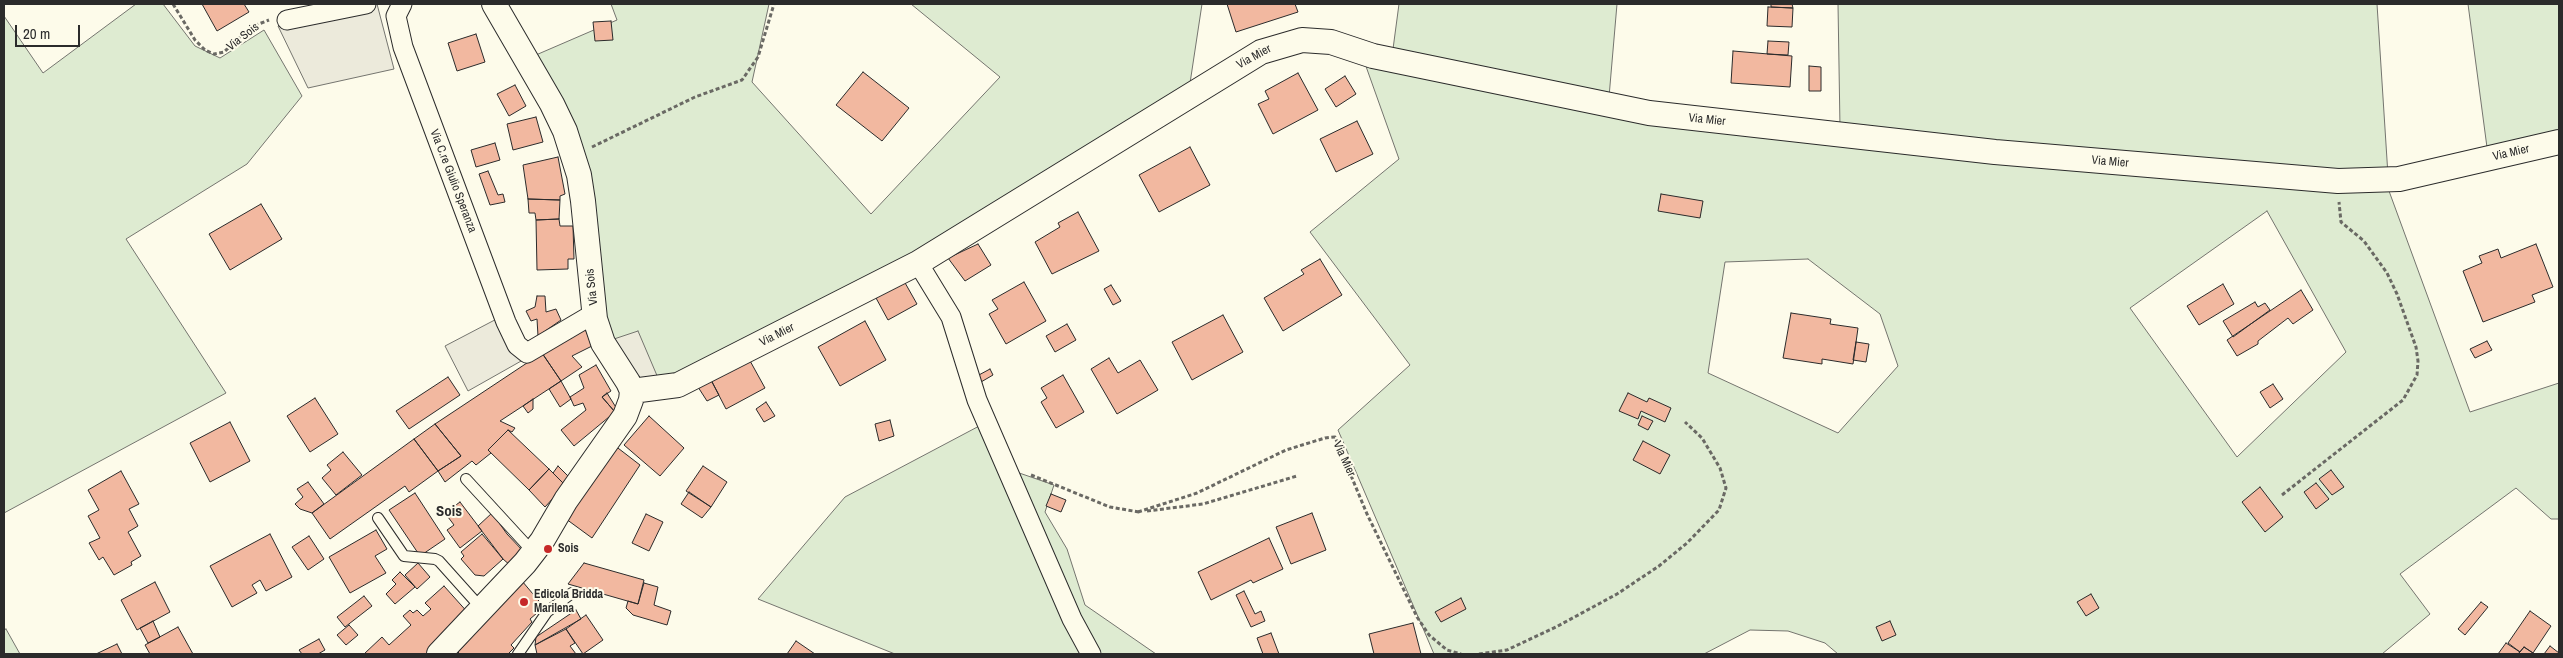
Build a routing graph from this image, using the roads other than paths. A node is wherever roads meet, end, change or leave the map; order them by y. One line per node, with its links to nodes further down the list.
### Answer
1 (366, 4): 4 (street)
2 (402, 4): 7 (street, Via C.re Giulio Speranza)
3 (494, 4): 7 (street, Via Sois)
4 (287, 20)
5 (2559, 142): 6 (street, Via Mier)
6 (918, 263): 8 (street, Via Mier); 16 (street)
7 (595, 313): 8 (street, Via Sois)
8 (632, 391): 11 (street)
9 (466, 479): 11 (lane)
10 (378, 518): 13 (lane)
11 (533, 552): 13 (street)
12 (572, 593): 15 (lane)
13 (482, 609): 14 (street)
14 (439, 654)
15 (518, 654)
16 (1091, 654)

